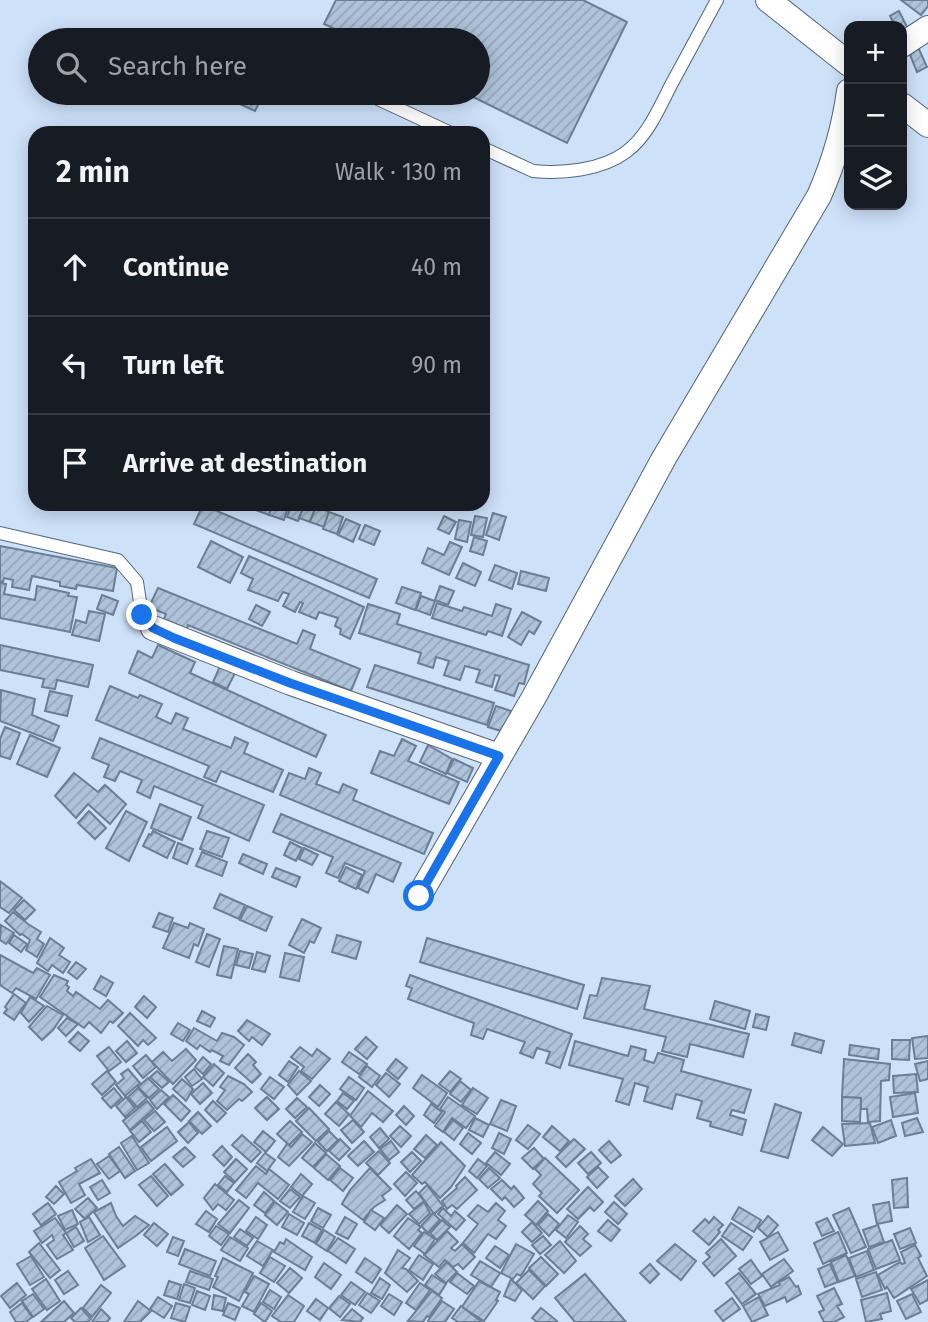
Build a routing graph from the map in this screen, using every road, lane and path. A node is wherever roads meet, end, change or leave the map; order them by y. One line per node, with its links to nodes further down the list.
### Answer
1 (717, 0): 11 (lane)
2 (768, 0): 5 (street)
3 (928, 28): 4 (street)
4 (907, 42)
5 (844, 60)
6 (391, 105): 10 (lane)
7 (907, 109): 9 (street)
8 (844, 123): 14 (street)
9 (928, 125)
10 (437, 126)
11 (490, 151)
12 (0, 533): 13 (lane)
13 (153, 628): 14 (street)
14 (499, 756): 15 (street)
15 (419, 896)

